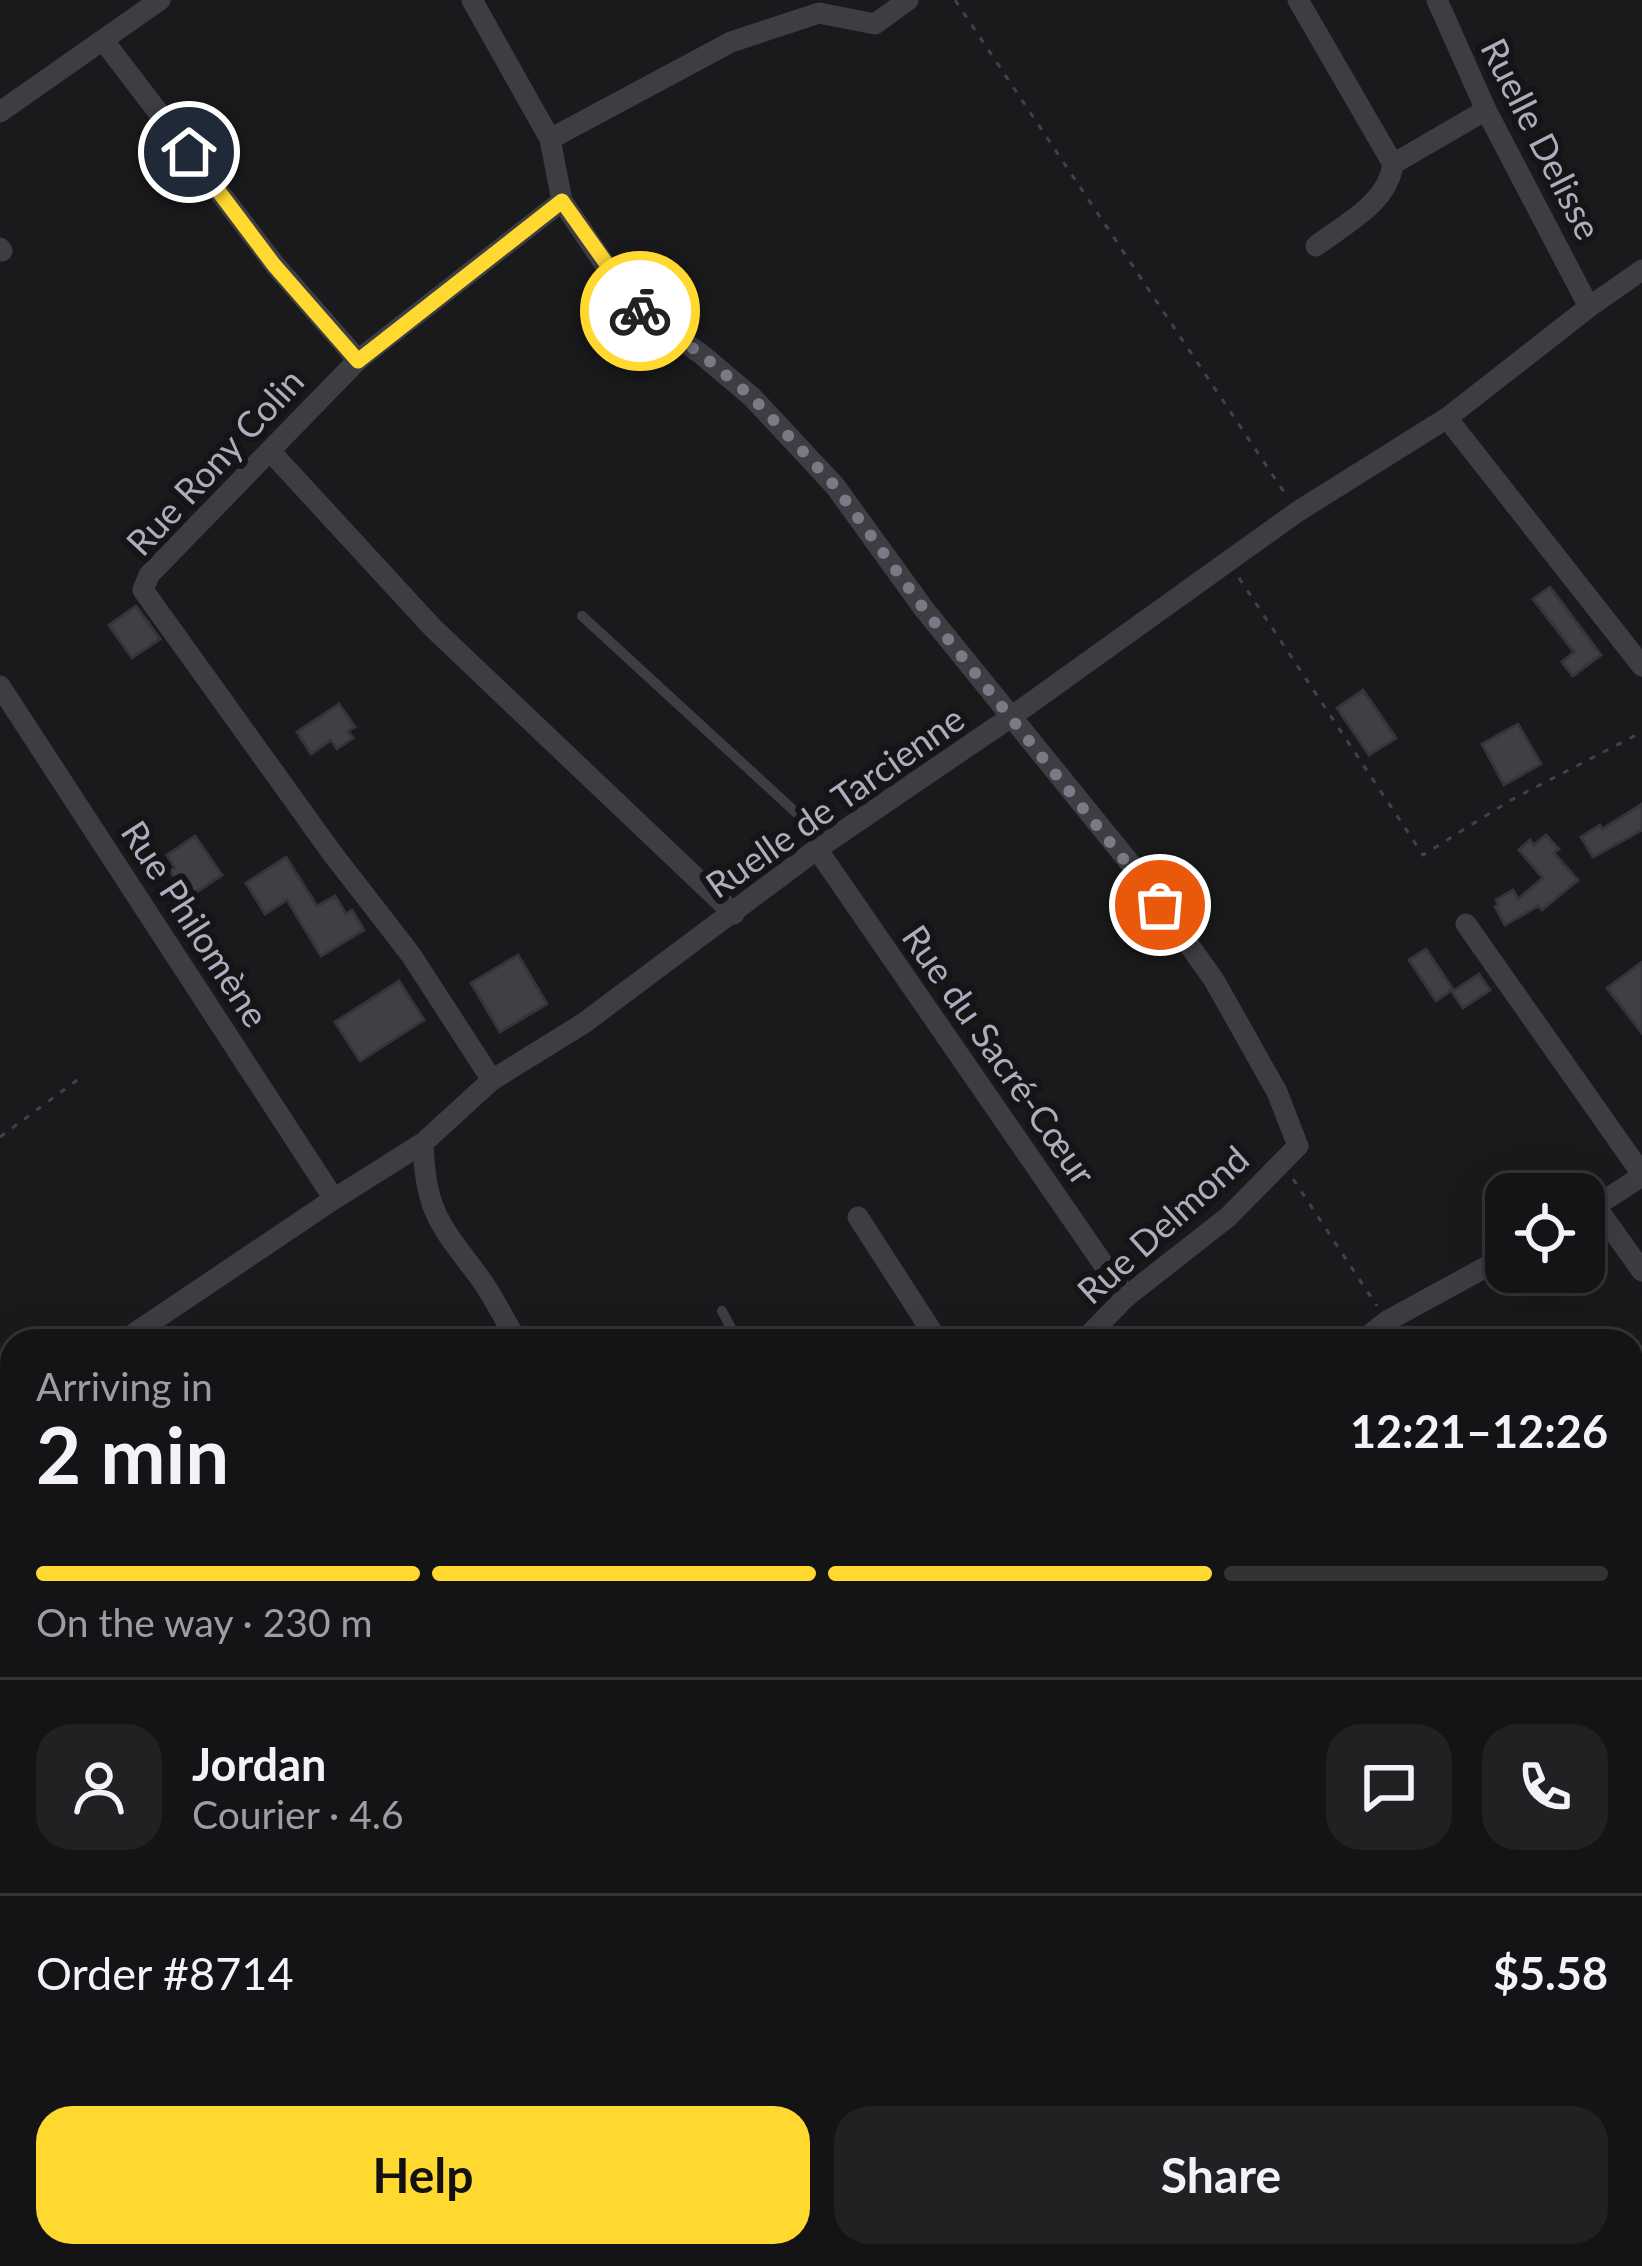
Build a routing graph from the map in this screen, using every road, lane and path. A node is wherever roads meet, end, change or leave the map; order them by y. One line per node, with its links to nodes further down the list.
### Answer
1 (160, 0): 7 (street)
2 (472, 0): 10 (street)
3 (908, 0): 10 (street)
4 (955, 0): 19 (path)
5 (1298, 0): 11 (street)
6 (1437, 0): 8 (street, Ruelle Delisse)
7 (103, 40): 9 (street); 16 (street)
8 (1486, 110): 11 (street); 15 (street, Ruelle Delisse)
9 (0, 112)
10 (550, 139): 12 (street)
11 (1393, 164): 13 (street)
12 (562, 201): 16 (street, Rue Rony Colin); 24 (street, Rue Delmond)
13 (1316, 246)
14 (1642, 270): 15 (street, Ruelle de Tarcienne)
15 (1588, 307): 17 (street, Ruelle de Tarcienne)
16 (358, 361): 18 (street, Rue Rony Colin)
17 (1447, 418): 19 (street, Ruelle de Tarcienne); 22 (street)
18 (270, 451): 27 (street); 30 (street, Rue Rony Colin)
19 (1297, 512): 20 (street, Ruelle de Tarcienne)
20 (1228, 562): 24 (street, Ruelle de Tarcienne); 25 (path)
21 (582, 616): 26 (lane, Rue du Sacré-Cœur)
22 (1642, 666)
23 (0, 686): 35 (street, Rue Philomène)
24 (1011, 717): 26 (street, Ruelle de Tarcienne); 33 (street, Rue Delmond)
25 (1642, 732)
26 (823, 846): 27 (street, Ruelle de Tarcienne); 41 (street, Rue du Sacré-Cœur)
27 (734, 914): 30 (street, Ruelle de Tarcienne)
28 (1466, 924): 34 (street)
29 (84, 1076): 31 (path)
30 (492, 1080): 32 (street, Ruelle de Tarcienne)
31 (0, 1137)
32 (423, 1143): 35 (street, Ruelle de Tarcienne); 45 (street)
33 (1282, 1162): 41 (street, Rue Delmond); 43 (path)
34 (1642, 1175): 36 (street)
35 (334, 1198): 44 (street, Ruelle de Tarcienne)
36 (1605, 1200)
37 (858, 1217): 47 (street)
38 (1605, 1228): 40 (street)
39 (1485, 1268): 43 (street)
40 (1642, 1271)
41 (1126, 1297): 48 (street, Rue Delmond)
42 (722, 1311): 46 (lane)
43 (1388, 1321): 49 (street)
44 (141, 1329)
45 (511, 1329)
46 (732, 1329)
47 (930, 1329)
48 (1095, 1329)
49 (1378, 1329)

